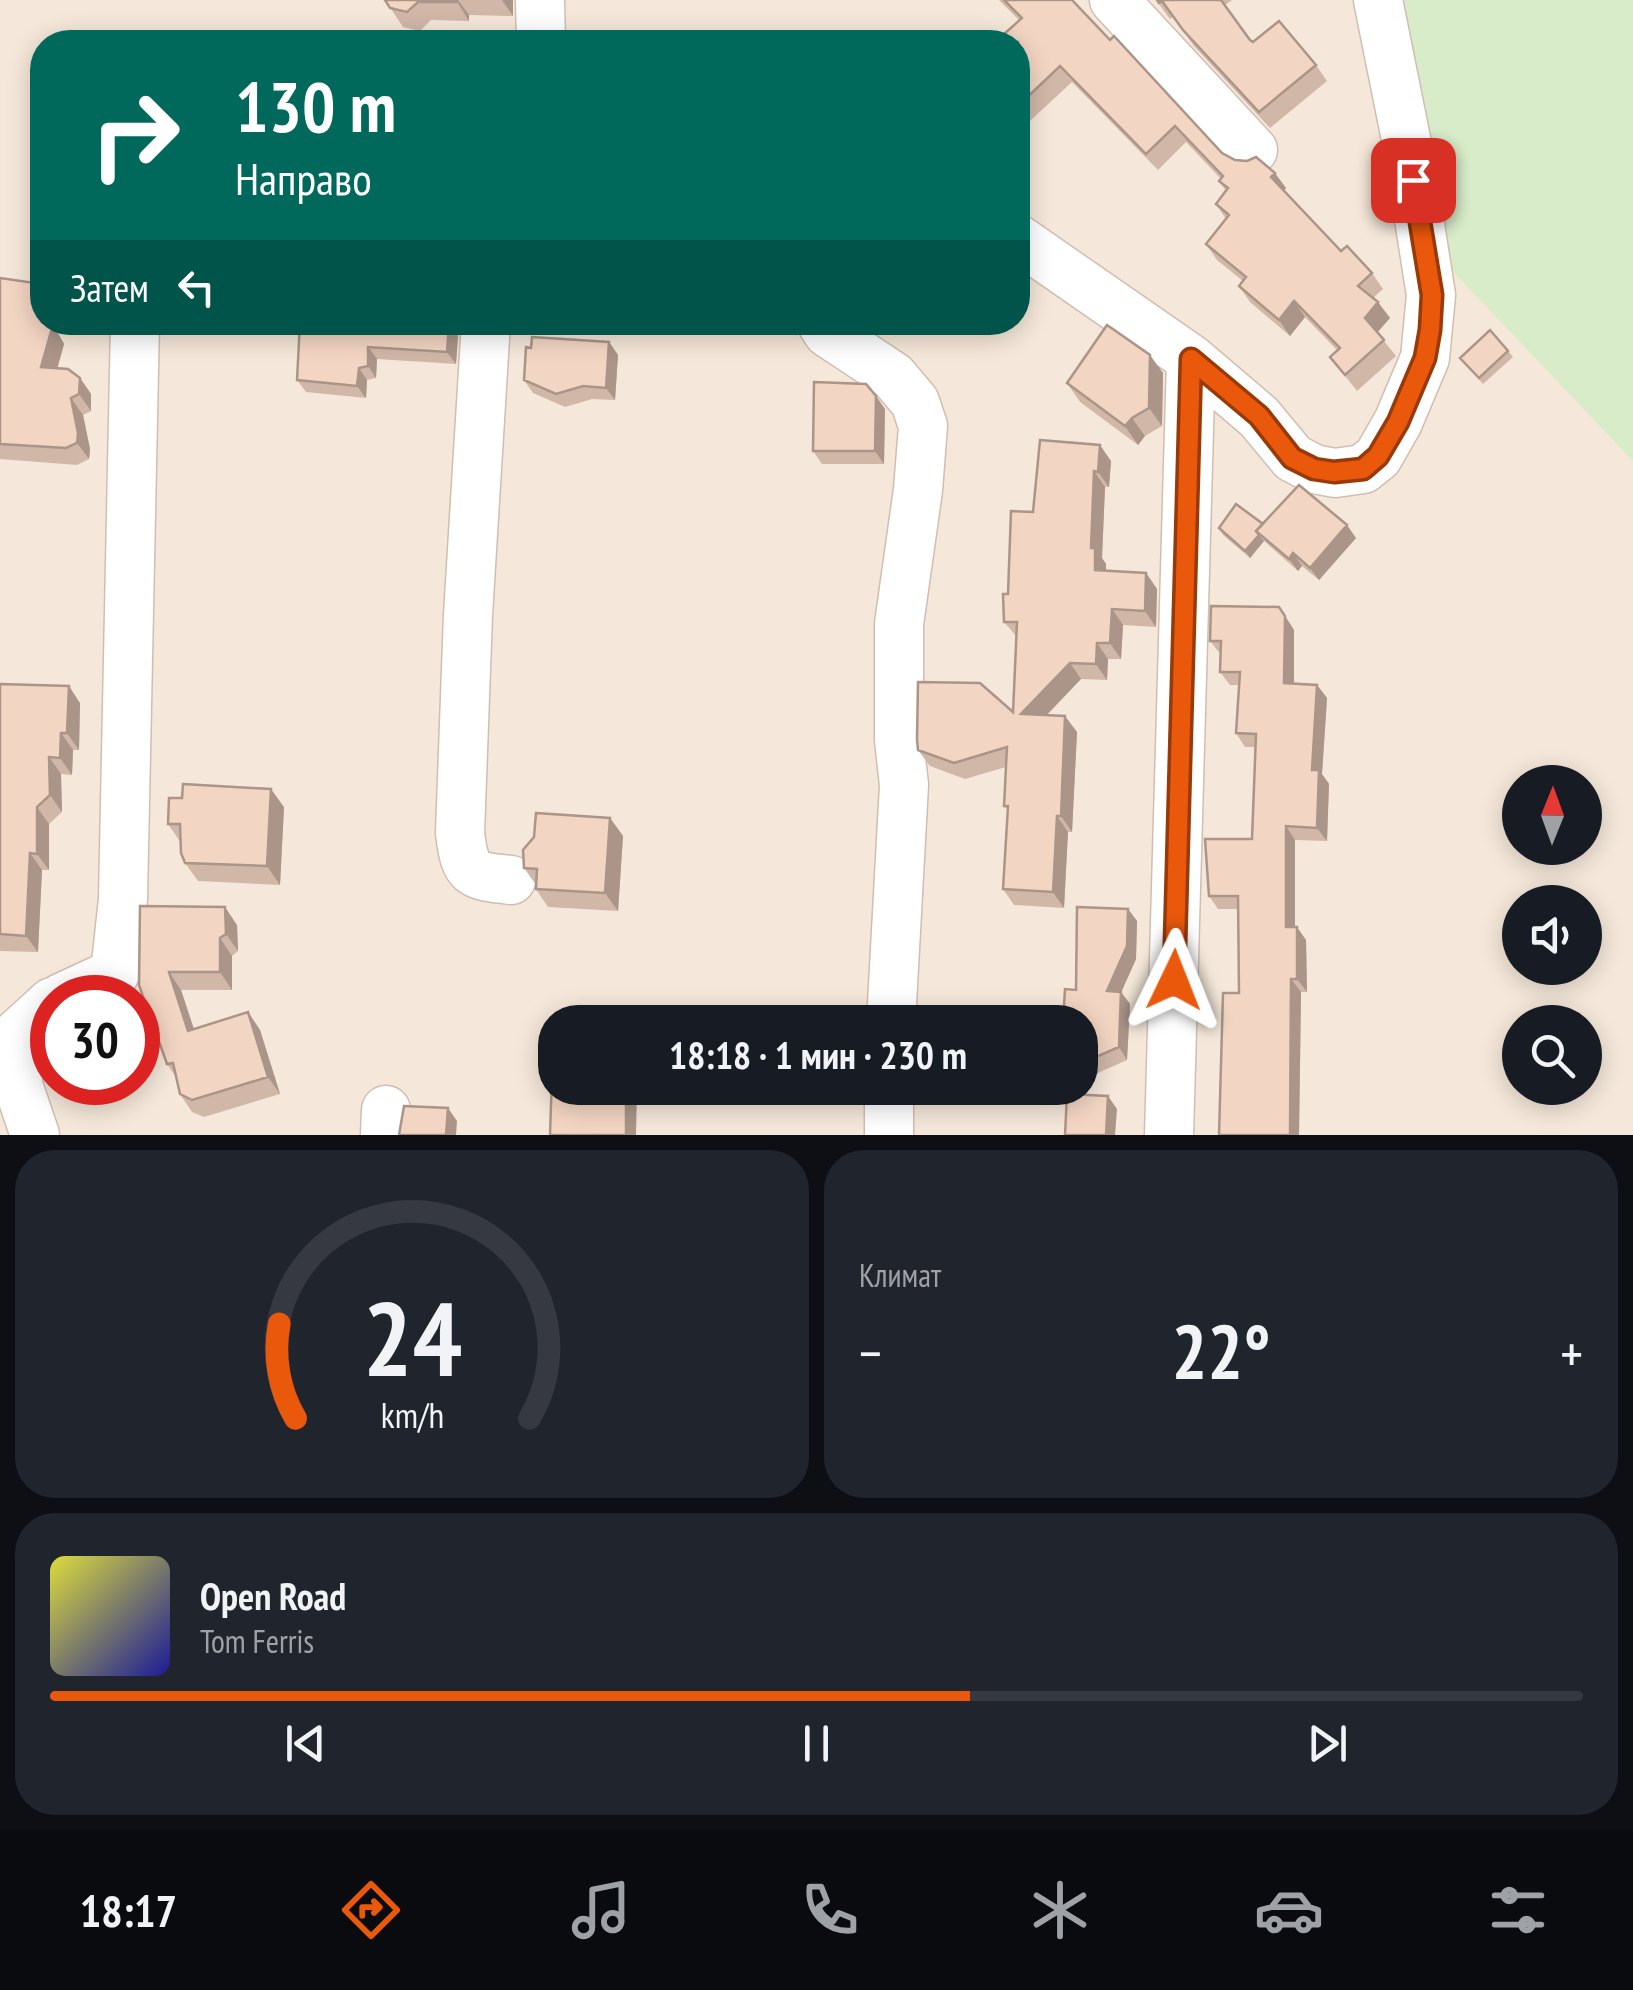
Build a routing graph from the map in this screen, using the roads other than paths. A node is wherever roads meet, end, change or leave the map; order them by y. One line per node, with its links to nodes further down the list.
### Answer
1 (540, 0): 4 (street)
2 (1114, 0): 5 (street)
3 (1378, 0): 10 (street)
4 (541, 30)
5 (1253, 150)
6 (1030, 247): 10 (street)
7 (135, 335): 12 (street)
8 (485, 335): 11 (street)
9 (831, 335): 13 (street)
10 (1191, 359): 18 (street)
11 (511, 880)
12 (111, 975)
13 (892, 1005)
14 (30, 1020): 16 (street)
15 (889, 1105): 17 (street)
16 (35, 1135)
17 (890, 1135)
18 (1169, 1135)

